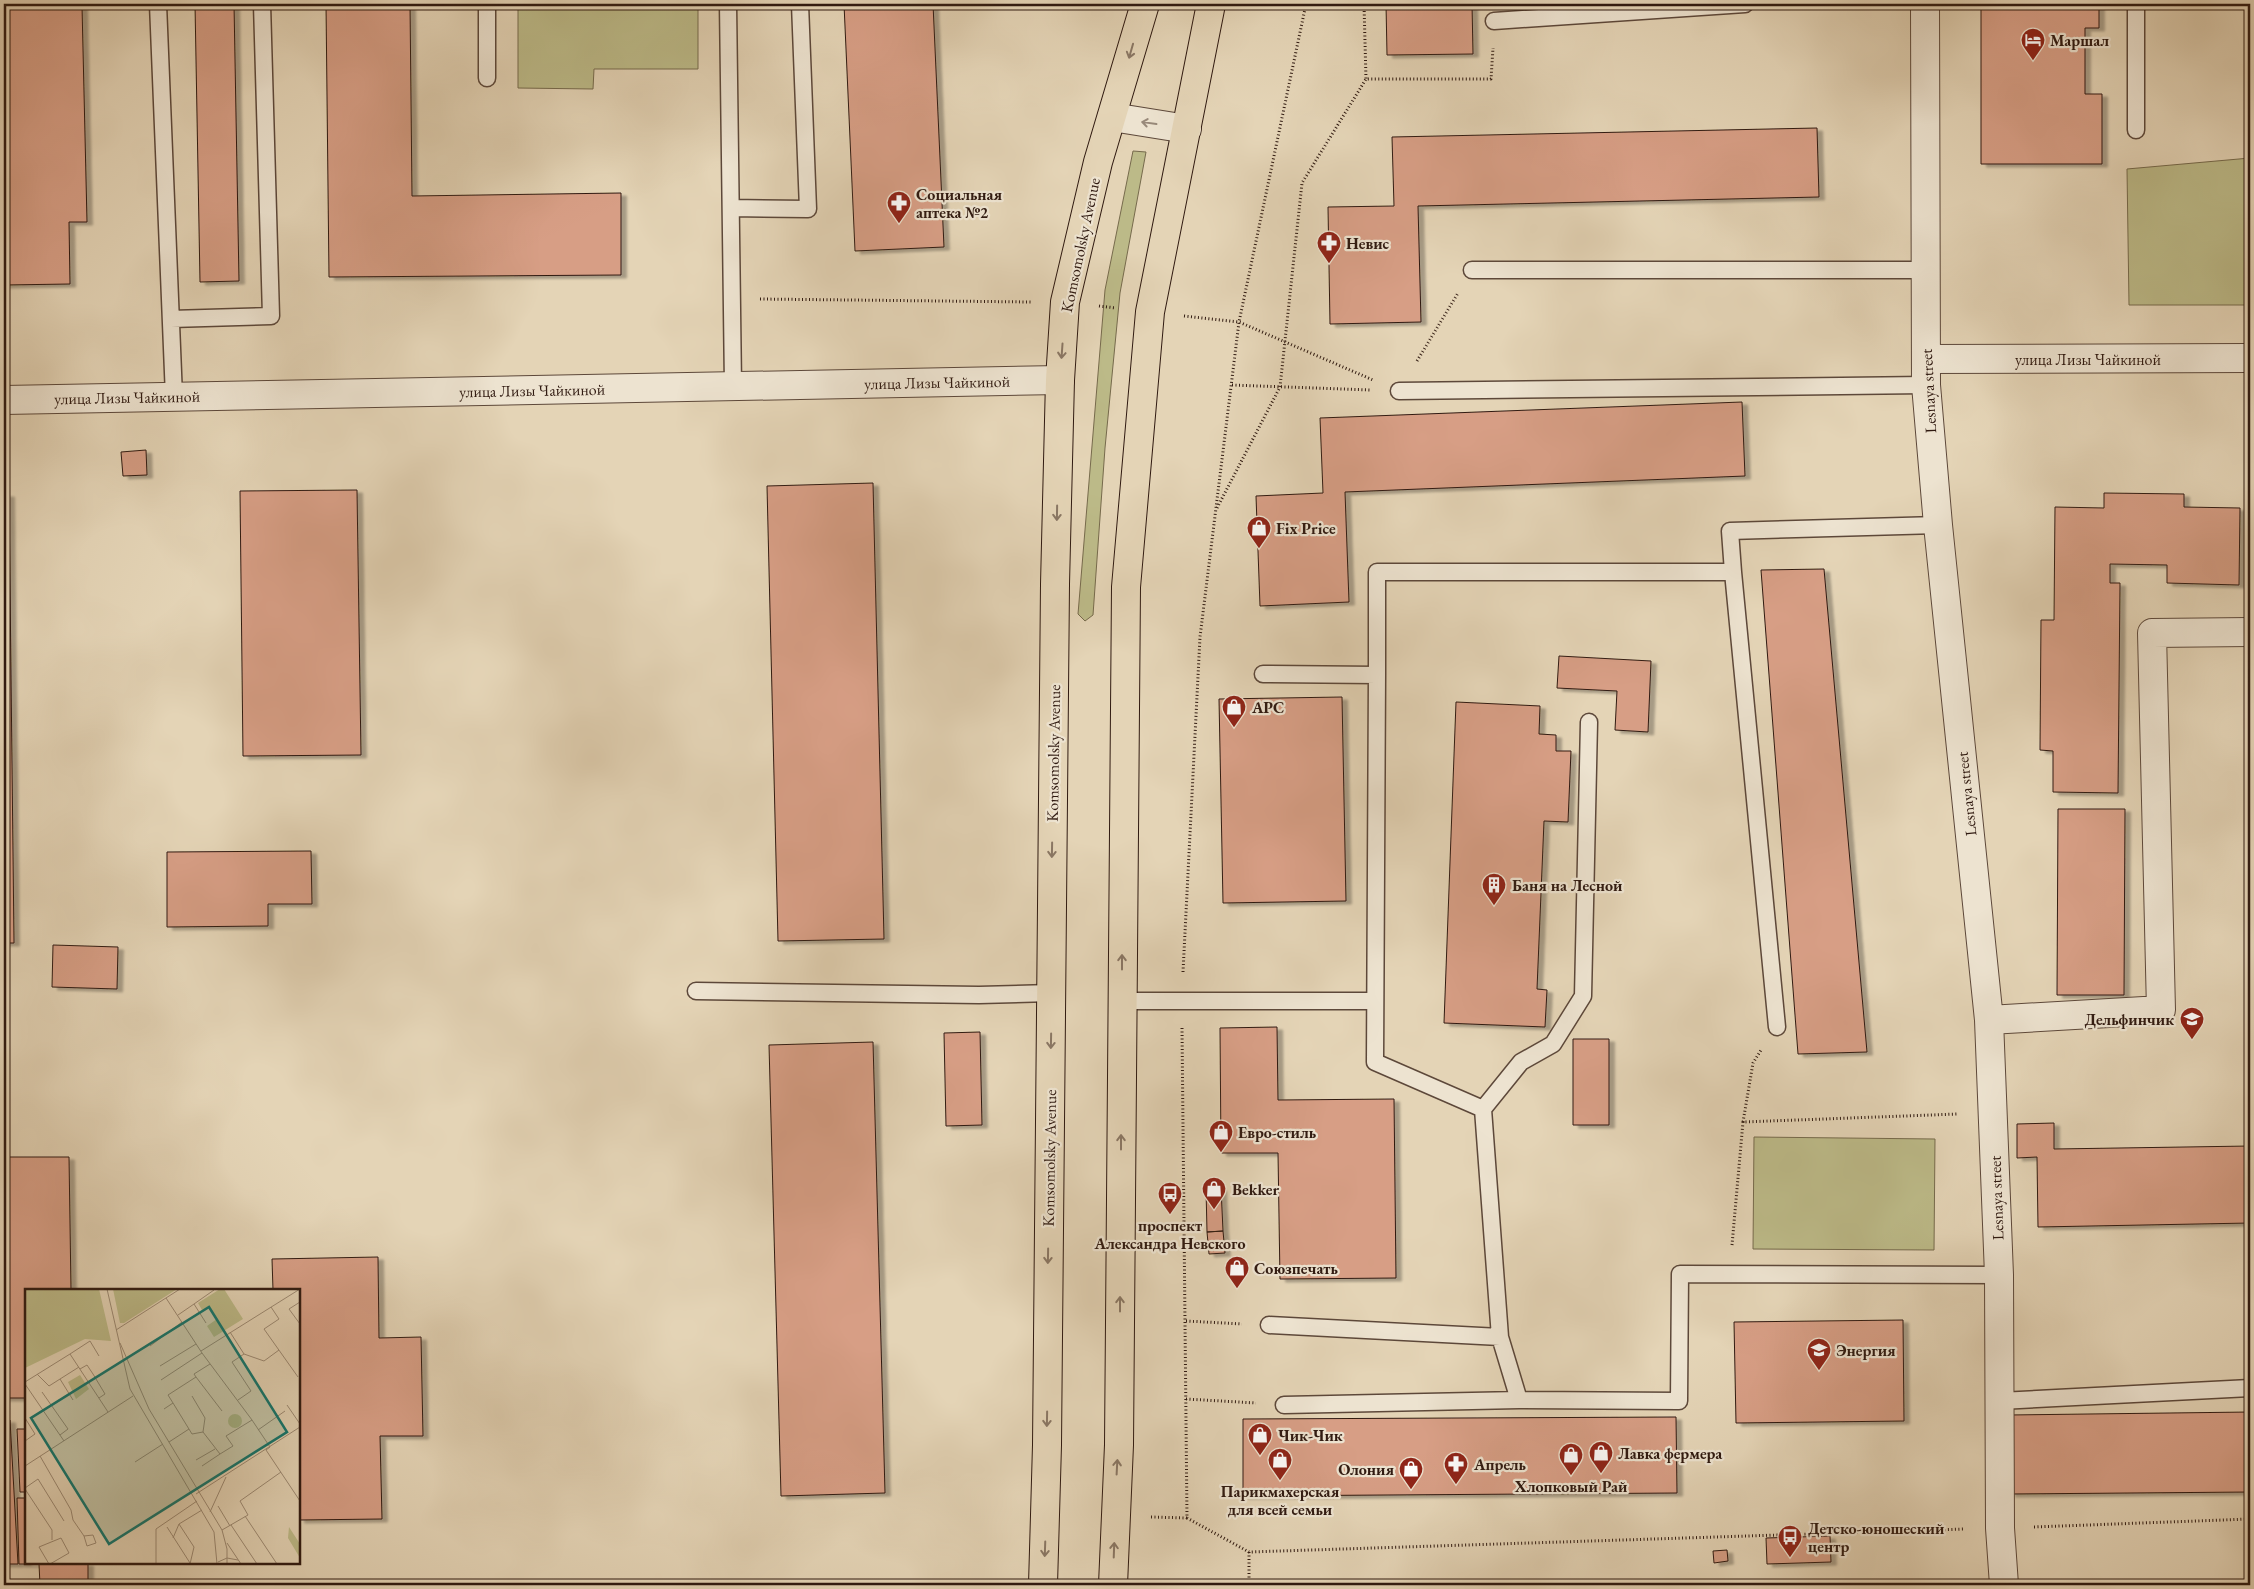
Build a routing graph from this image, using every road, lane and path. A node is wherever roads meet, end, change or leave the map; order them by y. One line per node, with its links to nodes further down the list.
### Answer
1 (158, 4): 25 (lane)
2 (262, 4): 25 (lane)
3 (487, 4): 14 (lane)
4 (728, 4): 19 (lane)
5 (800, 4): 19 (lane)
6 (1145, 4): 16 (main road, Komsomolsky Avenue, one-way to 16)
7 (1211, 4): 17 (main road)
8 (1306, 4): 26 (path)
9 (1364, 4): 15 (path)
10 (1745, 4): 13 (lane)
11 (1925, 4): 21 (street, Lesnaya street)
12 (2136, 4): 18 (lane)
13 (1494, 21): 15 (path)
14 (487, 78)
15 (1366, 79): 27 (path)
16 (1112, 117): 17 (street, one-way to 16); 23 (main road, Komsomolsky Avenue)
17 (1187, 128): 24 (main road)
18 (2136, 130)
19 (731, 208): 22 (lane)
20 (1472, 270): 21 (lane); 34 (path)
21 (1924, 270): 29 (street, Lesnaya street)
22 (732, 299): 23 (path); 32 (lane)
23 (1065, 302): 24 (path); 30 (main road, Komsomolsky Avenue, one-way to 30)
24 (1150, 312): 26 (path); 46 (main road, one-way to 24)
25 (171, 319): 35 (lane)
26 (1240, 322): 27 (path); 31 (path)
27 (1284, 341): 33 (path); 34 (path)
28 (2250, 358): 29 (street, улица Лизы Чайкиной)
29 (1926, 372): 34 (lane); 38 (street, Lesnaya street)
30 (1060, 380): 32 (street, улица Лизы Чайкиной); 45 (main road, Komsomolsky Avenue, one-way to 45)
31 (1232, 385): 33 (path); 37 (path)
32 (733, 386): 35 (street, улица Лизы Чайкиной)
33 (1280, 387): 34 (path); 37 (path)
34 (1399, 391)
35 (174, 396): 36 (street, улица Лизы Чайкиной)
36 (4, 400)
37 (1216, 510): 47 (path)
38 (1938, 525): 39 (lane); 49 (street, Lesnaya street)
39 (1733, 572): 42 (lane); 50 (lane)
40 (2250, 632): 49 (street)
41 (1263, 674): 42 (lane)
42 (1377, 675): 48 (lane)
43 (1589, 722): 51 (lane)
44 (696, 991): 45 (lane)
45 (1051, 993): 67 (main road, Komsomolsky Avenue, one-way to 67)
46 (1122, 1001): 47 (lane); 68 (main road, one-way to 46)
47 (1182, 1001): 48 (lane); 56 (path)
48 (1375, 1001): 51 (lane)
49 (1989, 1020): 52 (street, Lesnaya street)
50 (1777, 1027): 53 (path)
51 (1484, 1109): 58 (lane)
52 (1993, 1113): 53 (path); 55 (street, Lesnaya street)
53 (1742, 1122): 54 (path)
54 (1729, 1274): 55 (lane); 61 (lane)
55 (1999, 1275): 62 (street, Lesnaya street)
56 (1186, 1321): 57 (path); 60 (path)
57 (1269, 1325): 58 (lane)
58 (1500, 1337): 61 (lane)
59 (2250, 1388): 62 (lane)
60 (1186, 1399): 63 (path); 66 (path)
61 (1518, 1400): 63 (lane)
62 (2000, 1401): 65 (street, Lesnaya street)
63 (1284, 1405)
64 (2250, 1519): 65 (path)
65 (2000, 1528): 66 (path); 70 (street, Lesnaya street)
66 (1249, 1552): 69 (path)
67 (1043, 1585)
68 (1112, 1585)
69 (1249, 1585)
70 (2004, 1585)

